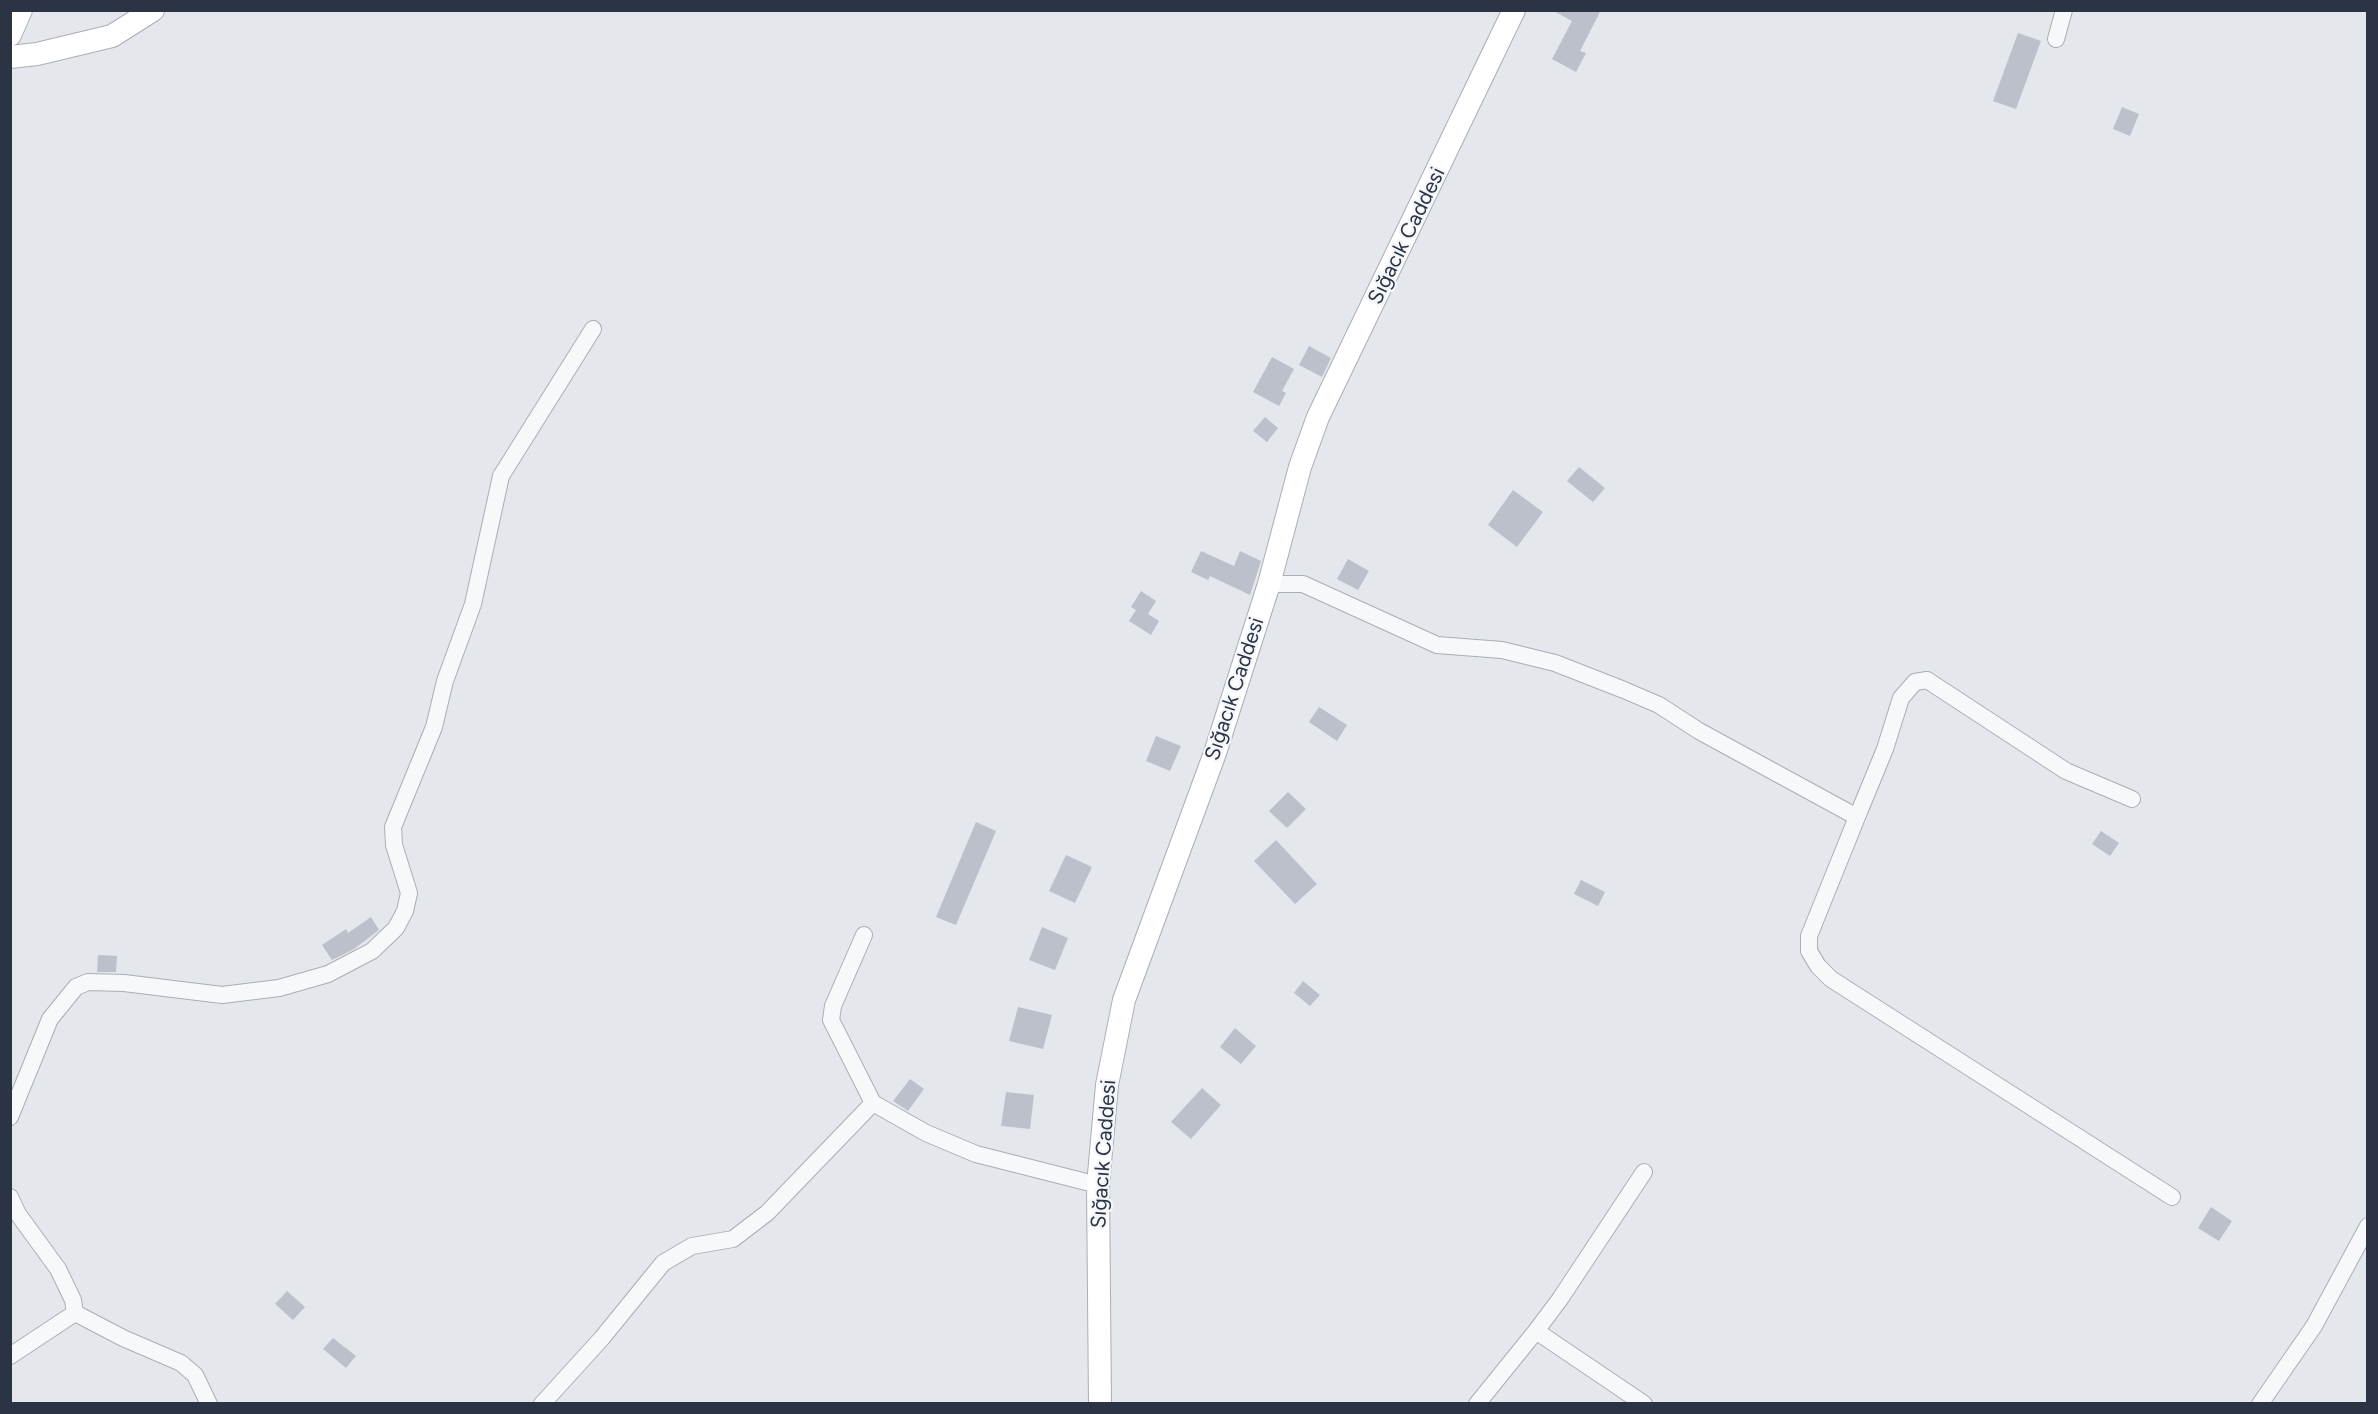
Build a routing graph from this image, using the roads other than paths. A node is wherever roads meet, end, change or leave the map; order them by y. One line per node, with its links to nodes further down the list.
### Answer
1 (21, 10): 5 (main road)
2 (153, 10): 7 (main road)
3 (1514, 10): 9 (main road, Sığacık Caddesi)
4 (2064, 10): 6 (street)
5 (10, 35)
6 (2056, 39)
7 (10, 57)
8 (593, 329): 14 (street)
9 (1269, 584): 11 (street); 16 (main road, Sığacık Caddesi)
10 (2132, 799): 11 (street)
11 (1857, 817): 18 (street)
12 (864, 935): 13 (street)
13 (873, 1103): 16 (street); 24 (street)
14 (10, 1117)
15 (1644, 1172): 21 (street)
16 (1098, 1185): 25 (main road, Sığacık Caddesi)
17 (10, 1197): 20 (street)
18 (2172, 1197)
19 (2367, 1226): 28 (street)
20 (75, 1313): 22 (street); 23 (street)
21 (1536, 1330): 26 (street); 27 (street)
22 (10, 1356)
23 (209, 1404)
24 (542, 1404)
25 (1100, 1404)
26 (1477, 1404)
27 (1644, 1404)
28 (2260, 1404)

